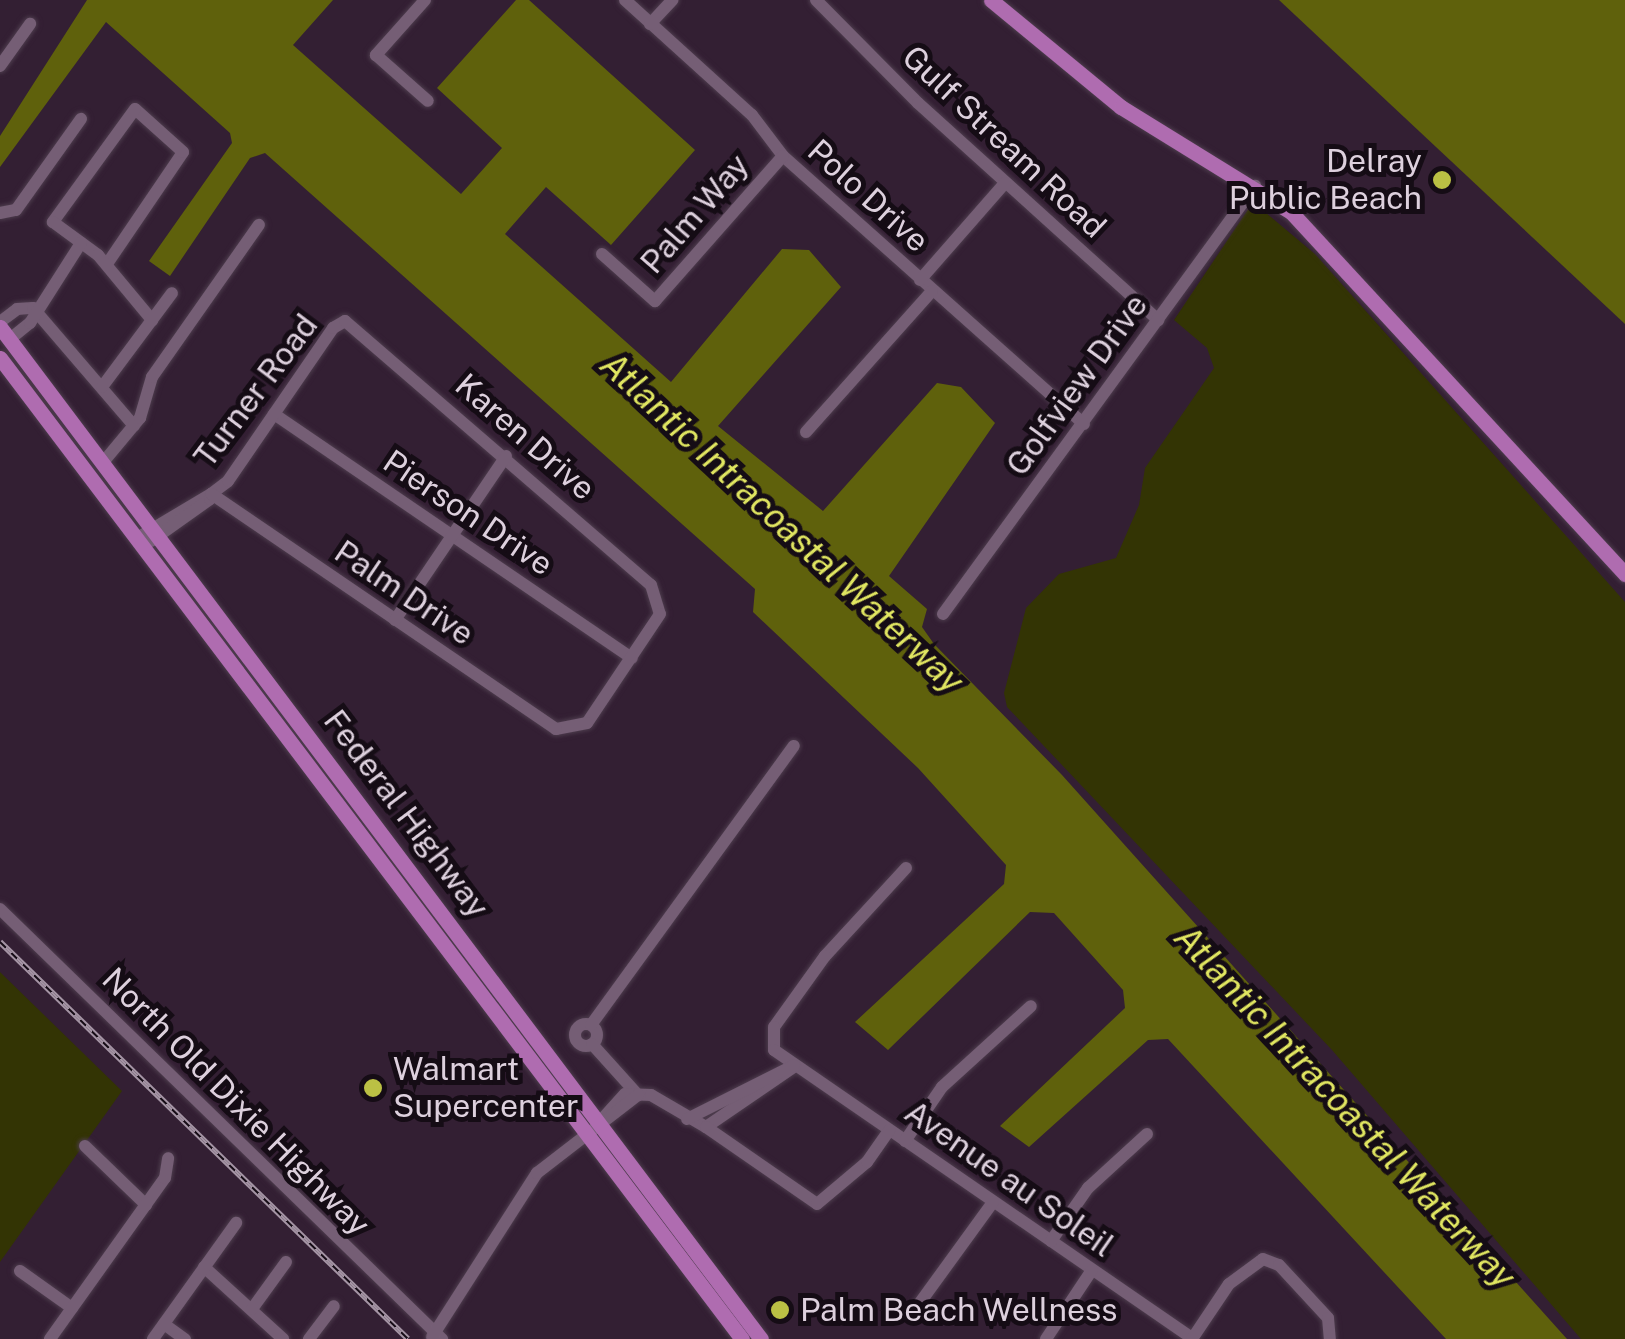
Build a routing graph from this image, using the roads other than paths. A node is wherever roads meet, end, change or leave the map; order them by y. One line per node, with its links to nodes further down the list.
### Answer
1 (425, 0): 9 (street)
2 (625, 0): 7 (street, Polo Drive)
3 (672, 0): 7 (street)
4 (816, 0): 12 (street, Gulf Stream Road)
5 (991, 0): 13 (main road)
6 (30, 24): 8 (street)
7 (650, 24): 11 (street, Polo Drive)
8 (0, 66)
9 (428, 100)
10 (81, 120): 14 (street)
11 (783, 156): 17 (street, Palm Way); 19 (street, Polo Drive)
12 (1005, 183): 19 (street); 24 (street, Gulf Stream Road)
13 (1255, 186): 24 (street, Golfview Drive); 39 (main road)
14 (0, 213)
15 (258, 225): 31 (street)
16 (81, 243): 18 (street); 18 (street); 22 (street)
17 (602, 254)
18 (106, 264): 23 (street)
19 (920, 280): 20 (street, Polo Drive)
20 (932, 290): 30 (street, Polo Drive); 32 (street)
21 (172, 293): 23 (street)
22 (34, 308): 26 (street); 26 (street); 28 (street)
23 (152, 320): 28 (street)
24 (1158, 320): 30 (street, Golfview Drive)
25 (345, 322): 29 (street, Turner Road); 33 (street, Karen Drive)
26 (3, 329): 34 (main road, Federal Highway)
27 (0, 358): 38 (main road, Federal Highway)
28 (102, 387): 31 (street)
29 (274, 414): 35 (street, Turner Road); 37 (street, Pierson Drive)
30 (1084, 424): 40 (street, Golfview Drive)
31 (134, 426): 34 (street)
32 (806, 432)
33 (506, 456): 37 (street); 42 (street, Karen Drive)
34 (105, 460): 36 (main road, Federal Highway)
35 (211, 494): 36 (street, Turner Road); 41 (street, Palm Drive)
36 (158, 530): 38 (street, Turner Road); 45 (main road, Federal Highway)
37 (453, 536): 41 (street); 42 (street, Pierson Drive)
38 (142, 541): 43 (main road, Federal Highway)
39 (1625, 574)
40 (944, 614)
41 (396, 620): 42 (street, Palm Drive)
42 (632, 658)
43 (281, 728): 45 (main road); 46 (main road, Federal Highway)
44 (794, 746): 54 (street)
45 (381, 827): 48 (main road, Federal Highway)
46 (366, 841): 48 (main road); 50 (main road, Federal Highway)
47 (906, 868): 53 (street)
48 (439, 904): 51 (main road, Federal Highway)
49 (0, 909): 76 (street, North Old Dixie Highway)
50 (429, 926): 51 (main road); 56 (main road, Federal Highway)
51 (462, 936): 56 (main road, Federal Highway)
52 (1031, 1006): 60 (street)
53 (796, 1066): 55 (street); 57 (street); 58 (street, Avenue au Soleil)
54 (638, 1095): 55 (street); 56 (street)
55 (685, 1120): 57 (street)
56 (592, 1127): 76 (street); 77 (main road, Federal Highway); 83 (main road, Federal Highway)
57 (706, 1127): 58 (street)
58 (889, 1130): 60 (street, Avenue au Soleil)
59 (1147, 1134): 66 (street)
60 (905, 1141): 63 (street, Avenue au Soleil)
61 (85, 1146): 64 (street)
62 (168, 1158): 64 (street)
63 (993, 1202): 66 (street, Avenue au Soleil); 71 (street)
64 (146, 1206): 73 (street)
65 (236, 1223): 68 (street)
66 (1051, 1241): 70 (street, Avenue au Soleil)
67 (286, 1262): 74 (street)
68 (204, 1268): 74 (street); 75 (street)
69 (20, 1270): 73 (street)
70 (1092, 1270): 84 (street); 85 (street, Avenue au Soleil)
71 (920, 1304)
72 (334, 1306): 82 (street)
73 (72, 1308): 78 (street)
74 (252, 1308): 81 (street)
75 (164, 1324): 79 (street); 80 (street)
76 (433, 1337)
77 (741, 1338)
78 (50, 1339)
79 (153, 1339)
80 (185, 1339)
81 (284, 1339)
82 (310, 1339)
83 (761, 1339)
84 (1046, 1339)
85 (1192, 1339): 86 (street, Avenue au Soleil)
86 (1330, 1339)

